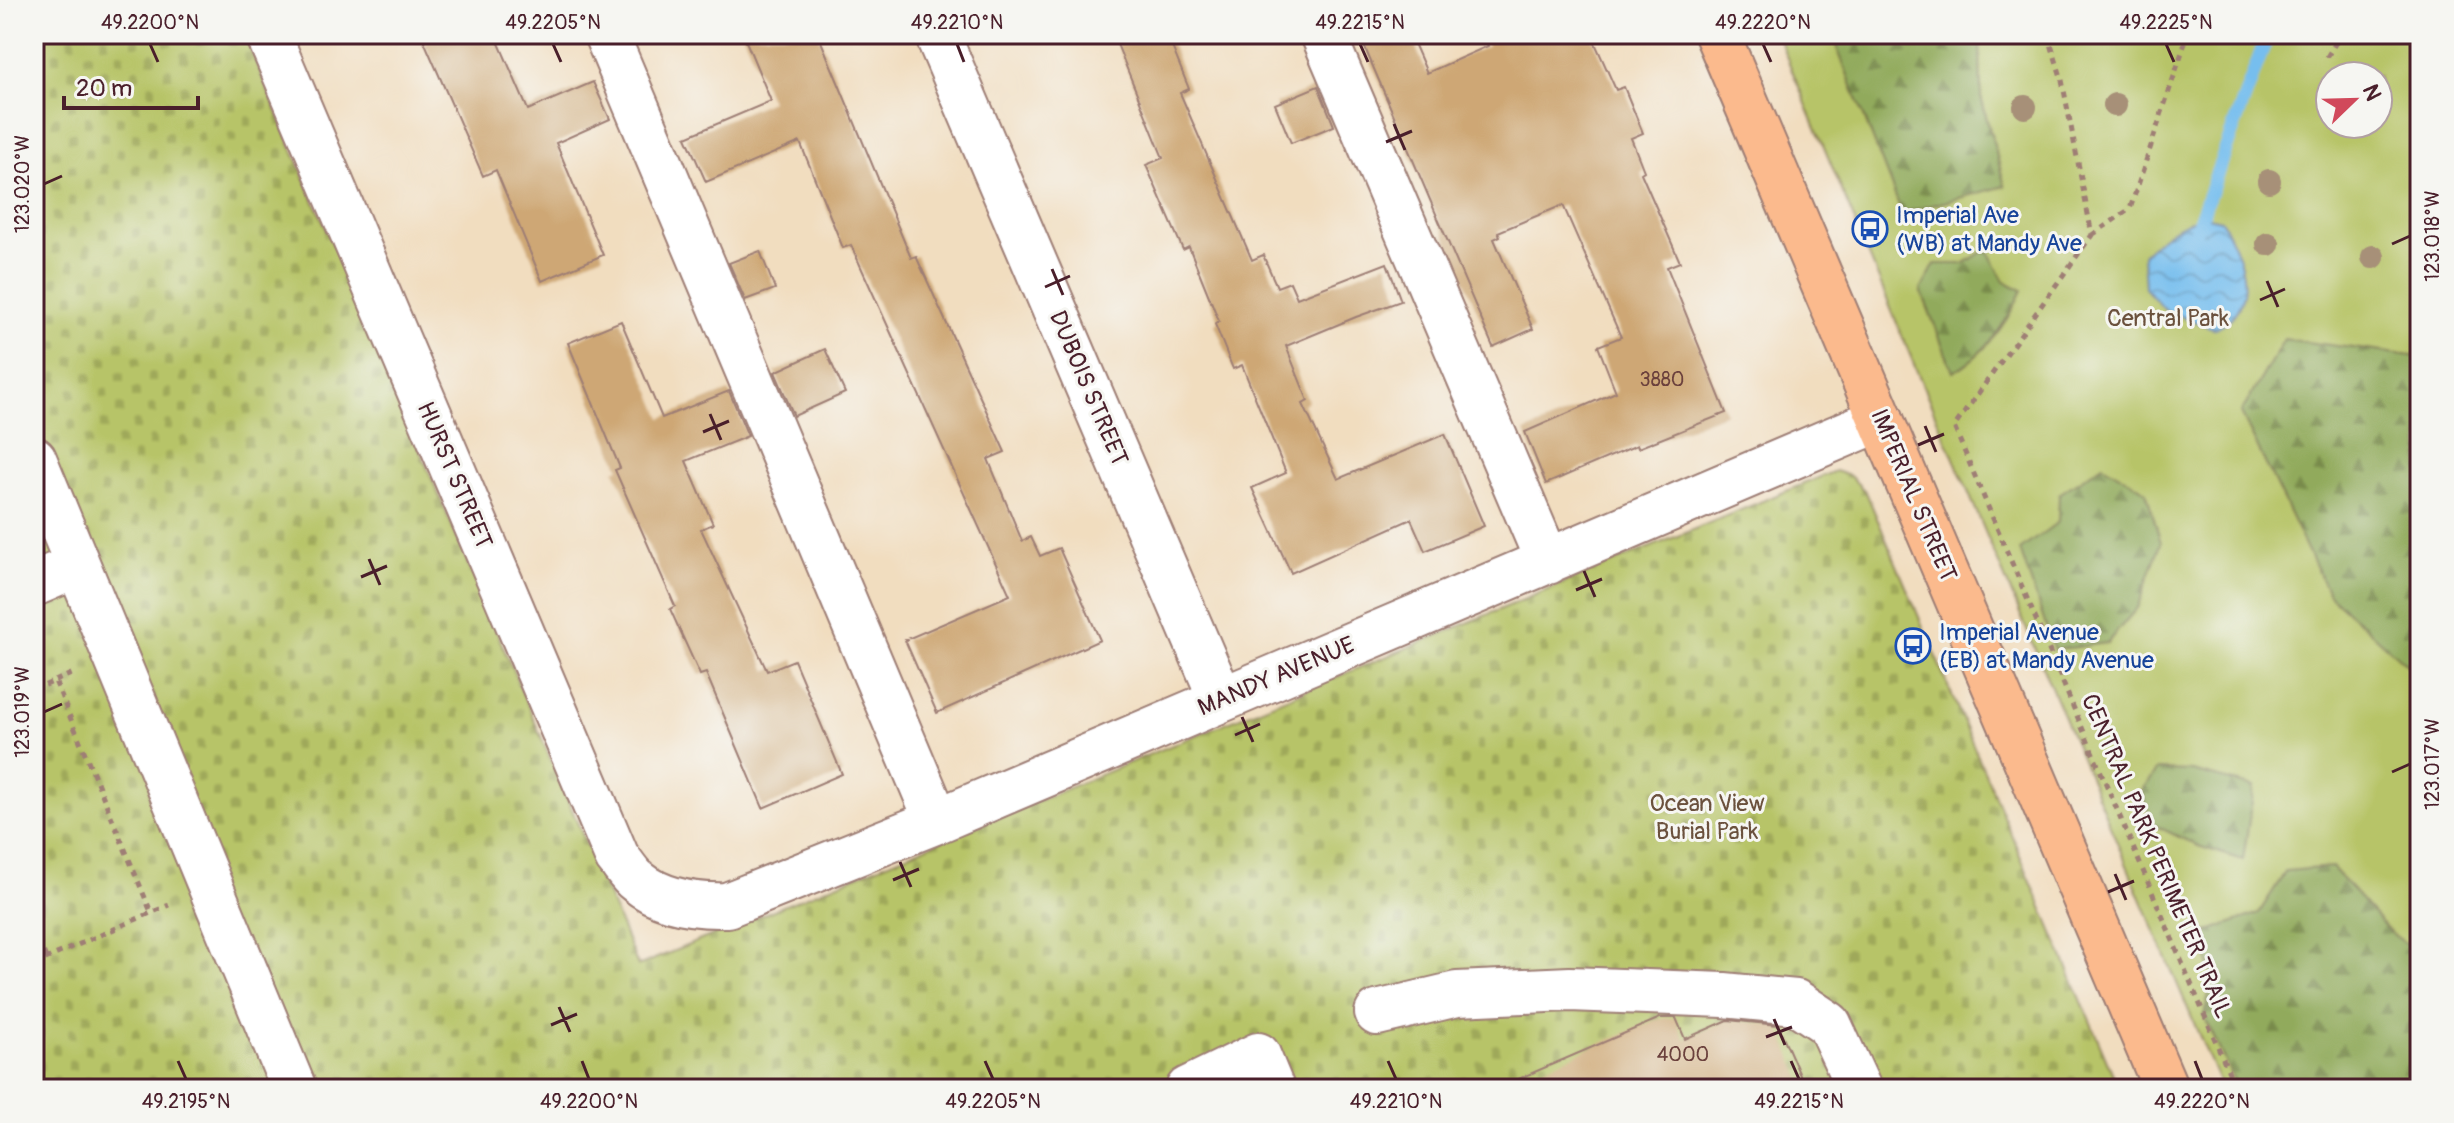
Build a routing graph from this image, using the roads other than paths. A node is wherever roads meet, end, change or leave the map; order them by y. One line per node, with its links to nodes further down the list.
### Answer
1 (268, 34): 13 (street, HURST STREET)
2 (606, 34): 12 (street)
3 (937, 34): 11 (street, DUBOIS STREET)
4 (1323, 34): 8 (street)
5 (1717, 34): 6 (main road, IMPERIAL STREET)
6 (1881, 419): 8 (street, MANDY AVENUE); 19 (main road, IMPERIAL STREET)
7 (34, 459): 9 (street)
8 (1548, 562): 11 (street, MANDY AVENUE)
9 (76, 566): 10 (street); 15 (street)
10 (34, 584)
11 (1221, 699): 12 (street, MANDY AVENUE)
12 (937, 821): 13 (street, MANDY AVENUE)
13 (665, 897)
14 (1377, 1013): 18 (street)
15 (294, 1089)
16 (1188, 1089): 17 (street)
17 (1272, 1089)
18 (1859, 1089)
19 (2166, 1089)

